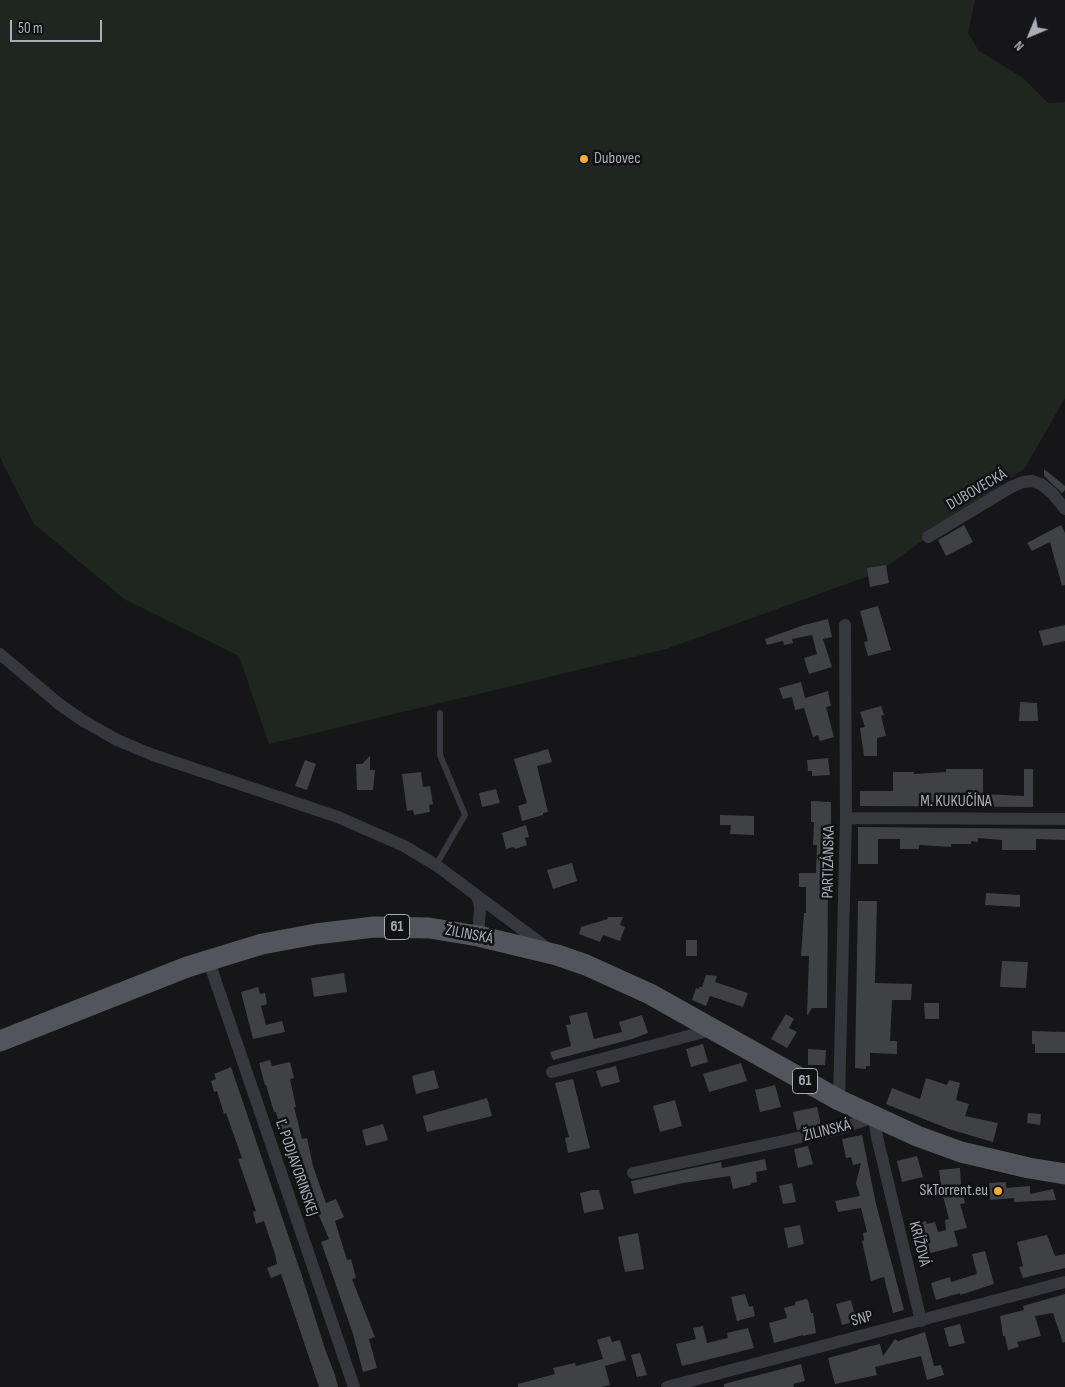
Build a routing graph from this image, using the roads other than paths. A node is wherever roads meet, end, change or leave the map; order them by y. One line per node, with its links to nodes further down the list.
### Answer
1 (1065, 509): 2 (street, DUBOVECKÁ)
2 (928, 537)
3 (845, 625): 6 (street, PARTIZÁNSKA)
4 (0, 654): 8 (street)
5 (440, 713): 8 (lane)
6 (846, 818): 7 (street, M. KUKUČÍNA); 16 (street, PARTIZÁNSKA)
7 (1065, 819)
8 (436, 865): 9 (street)
9 (476, 896): 10 (street); 11 (street)
10 (478, 936): 11 (main road, ŽILINSKÁ / 61); 12 (main road, ŽILINSKÁ / 61)
11 (557, 955): 13 (main road, ŽILINSKÁ / 61)
12 (208, 959): 14 (main road, 61); 22 (street, Ľ. PODJAVORINSKEJ)
13 (714, 1029): 15 (street); 16 (main road, ŽILINSKÁ / 61)
14 (0, 1041)
15 (552, 1072)
16 (839, 1100): 17 (main road, ŽILINSKÁ / 61)
17 (874, 1117): 18 (street, ŽILINSKÁ); 19 (main road, ŽILINSKÁ / 61); 21 (street, KRÍŽOVÁ)
18 (632, 1173)
19 (1065, 1174)
20 (1065, 1282): 21 (street, SNP)
21 (921, 1320): 23 (street, SNP)
22 (354, 1387)
23 (667, 1387)

